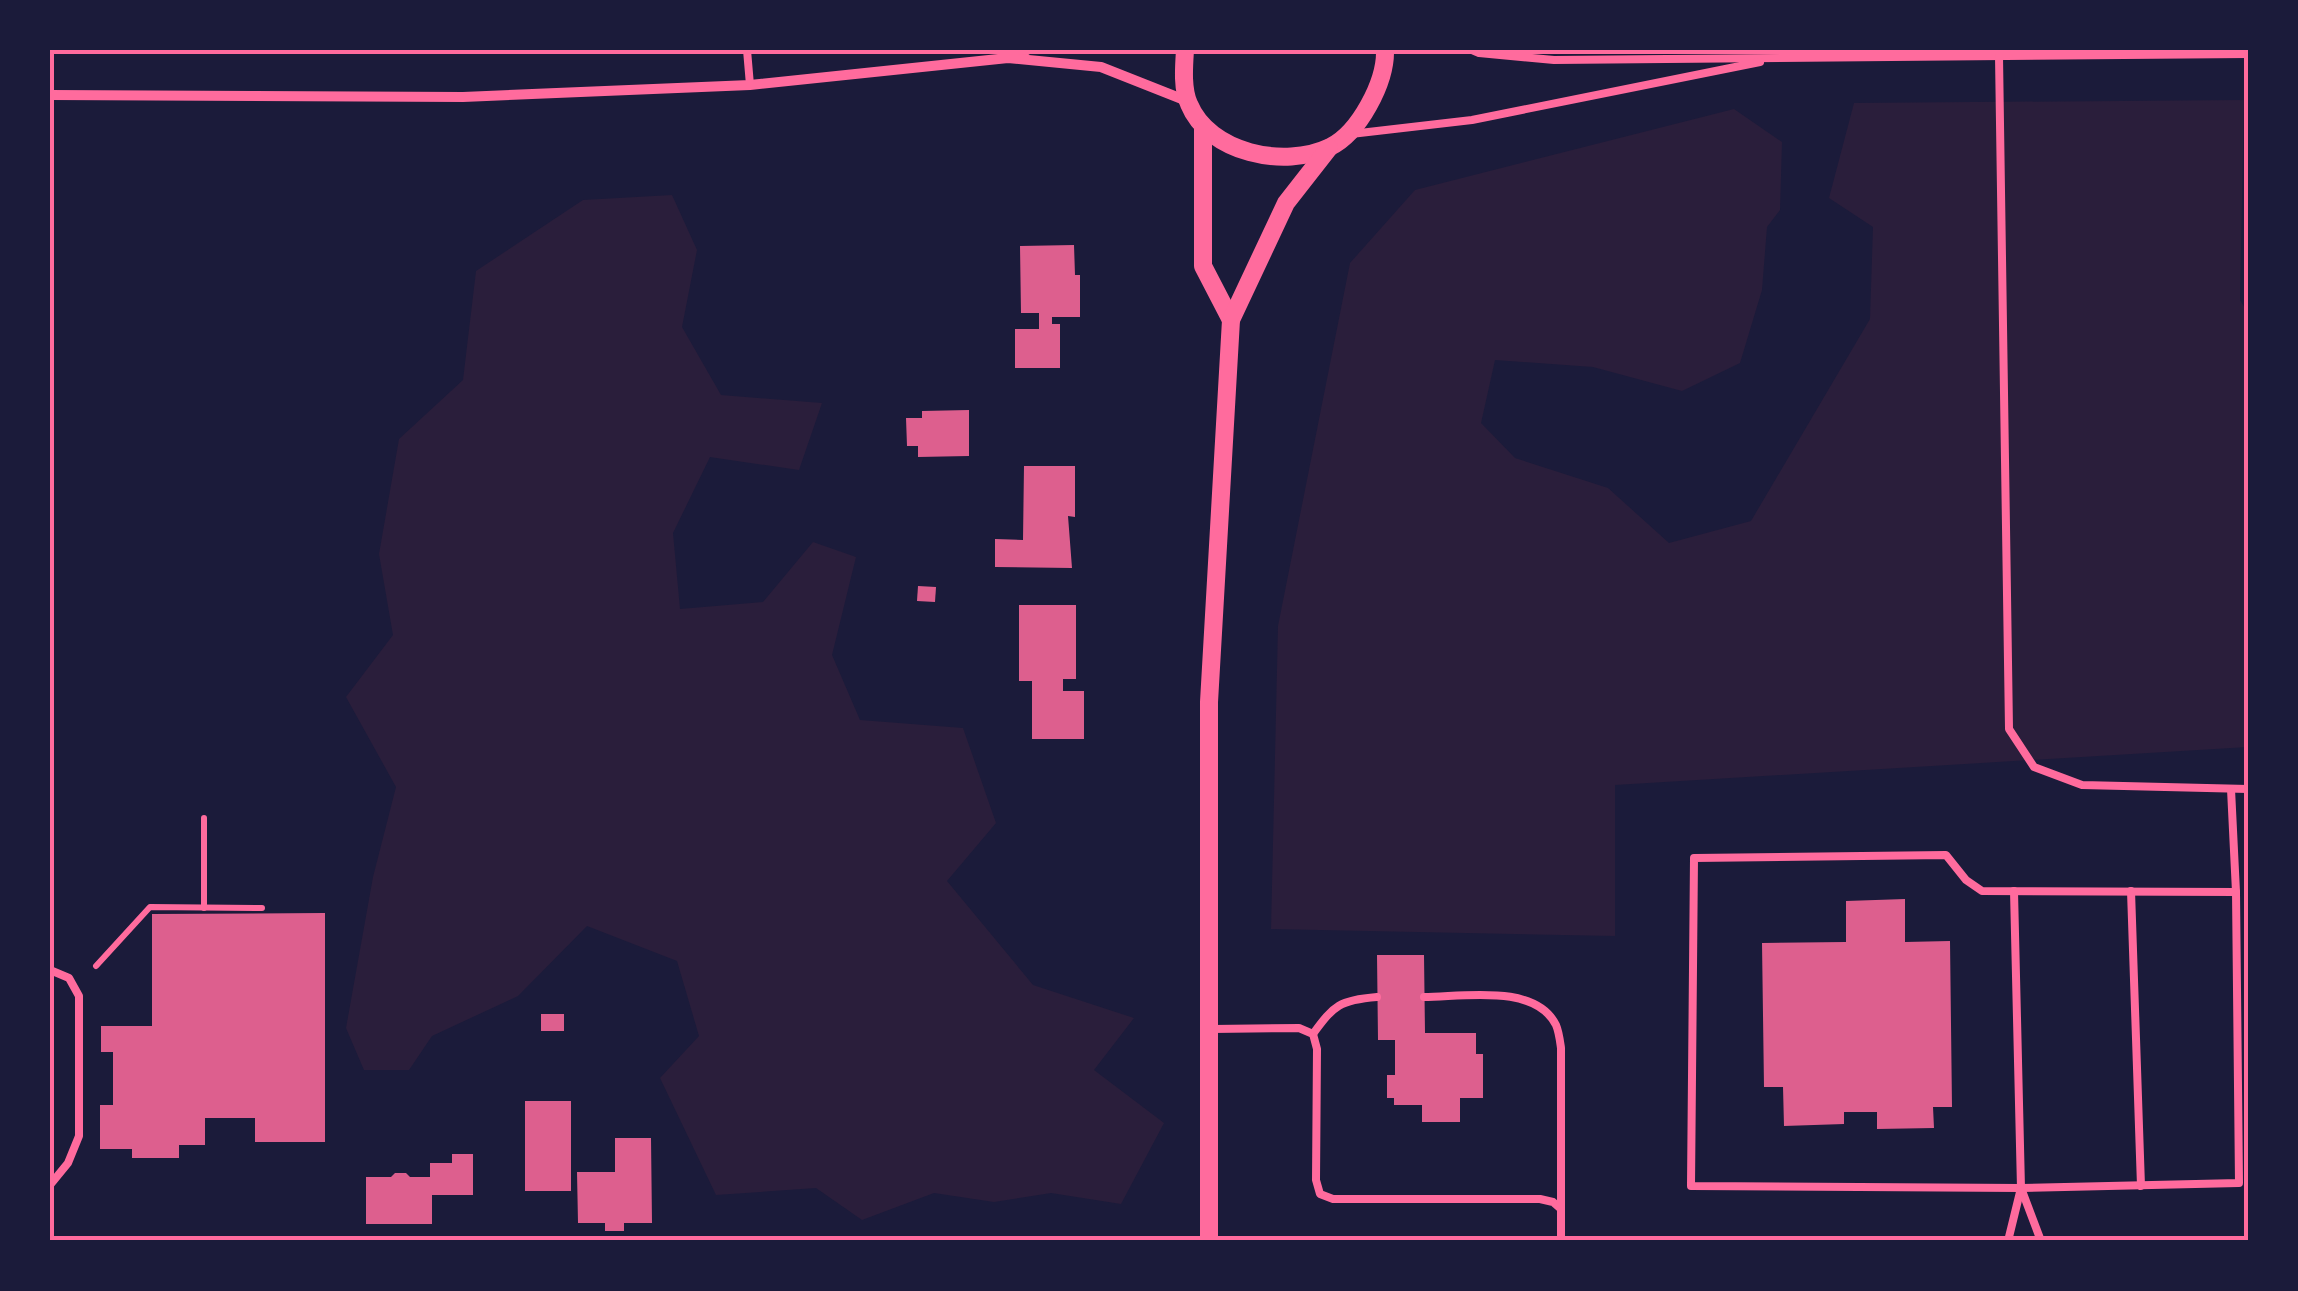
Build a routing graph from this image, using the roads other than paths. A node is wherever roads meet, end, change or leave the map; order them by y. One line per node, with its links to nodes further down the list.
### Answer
1 (747, 50): 11 (lane)
2 (1027, 50): 9 (street)
3 (1185, 50): 13 (street)
4 (1385, 50): 15 (street)
5 (1472, 50): 10 (lane)
6 (2103, 53): 7 (lane); 8 (lane)
7 (2248, 54)
8 (1999, 56): 10 (lane); 18 (lane)
9 (1008, 58): 11 (street); 13 (street)
10 (1779, 58): 15 (lane)
11 (750, 85): 12 (street)
12 (50, 94)
13 (1187, 101): 14 (street)
14 (1203, 128): 16 (street); 17 (street)
15 (1346, 135): 16 (street)
16 (1329, 148): 17 (street)
17 (1231, 320): 26 (street)
18 (2231, 789): 19 (lane); 22 (lane)
19 (2248, 790)
20 (2014, 891): 21 (lane); 30 (lane); 30 (lane)
21 (2131, 891): 22 (lane); 29 (lane)
22 (2236, 892): 29 (lane)
23 (50, 970): 28 (lane)
24 (1377, 997): 27 (lane)
25 (1424, 997): 31 (lane)
26 (1207, 1029): 27 (lane); 32 (street)
27 (1313, 1034): 31 (lane)
28 (50, 1186)
29 (2141, 1186): 30 (lane)
30 (2021, 1188): 34 (lane); 35 (lane)
31 (1560, 1209): 33 (lane)
32 (1209, 1241)
33 (1561, 1241)
34 (2008, 1241)
35 (2041, 1241)

